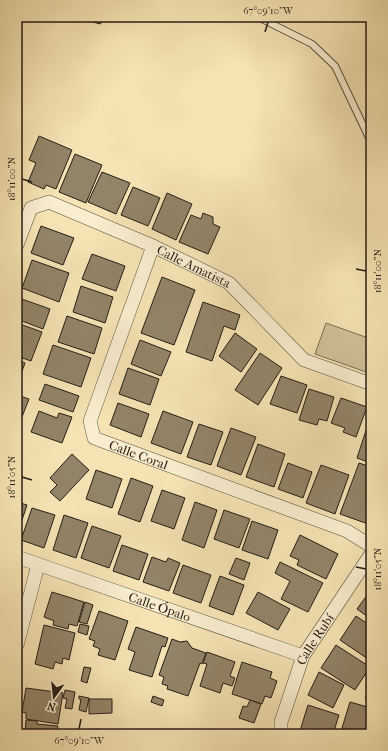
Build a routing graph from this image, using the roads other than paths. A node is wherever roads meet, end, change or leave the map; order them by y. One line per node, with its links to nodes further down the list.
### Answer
1 (258, 17): 2 (lane)
2 (371, 142)
3 (17, 245): 4 (street, Calle Amatista)
4 (153, 246): 5 (street, Calle Amatista); 6 (street, Calle Coral)
5 (371, 384)
6 (371, 546)
7 (371, 554): 11 (street, Calle Rubí)
8 (17, 557): 9 (street, Calle Ópalo)
9 (38, 565): 10 (street); 11 (street, Calle Ópalo)
10 (17, 645)
11 (303, 656): 12 (street, Calle Rubí)
12 (281, 734)

